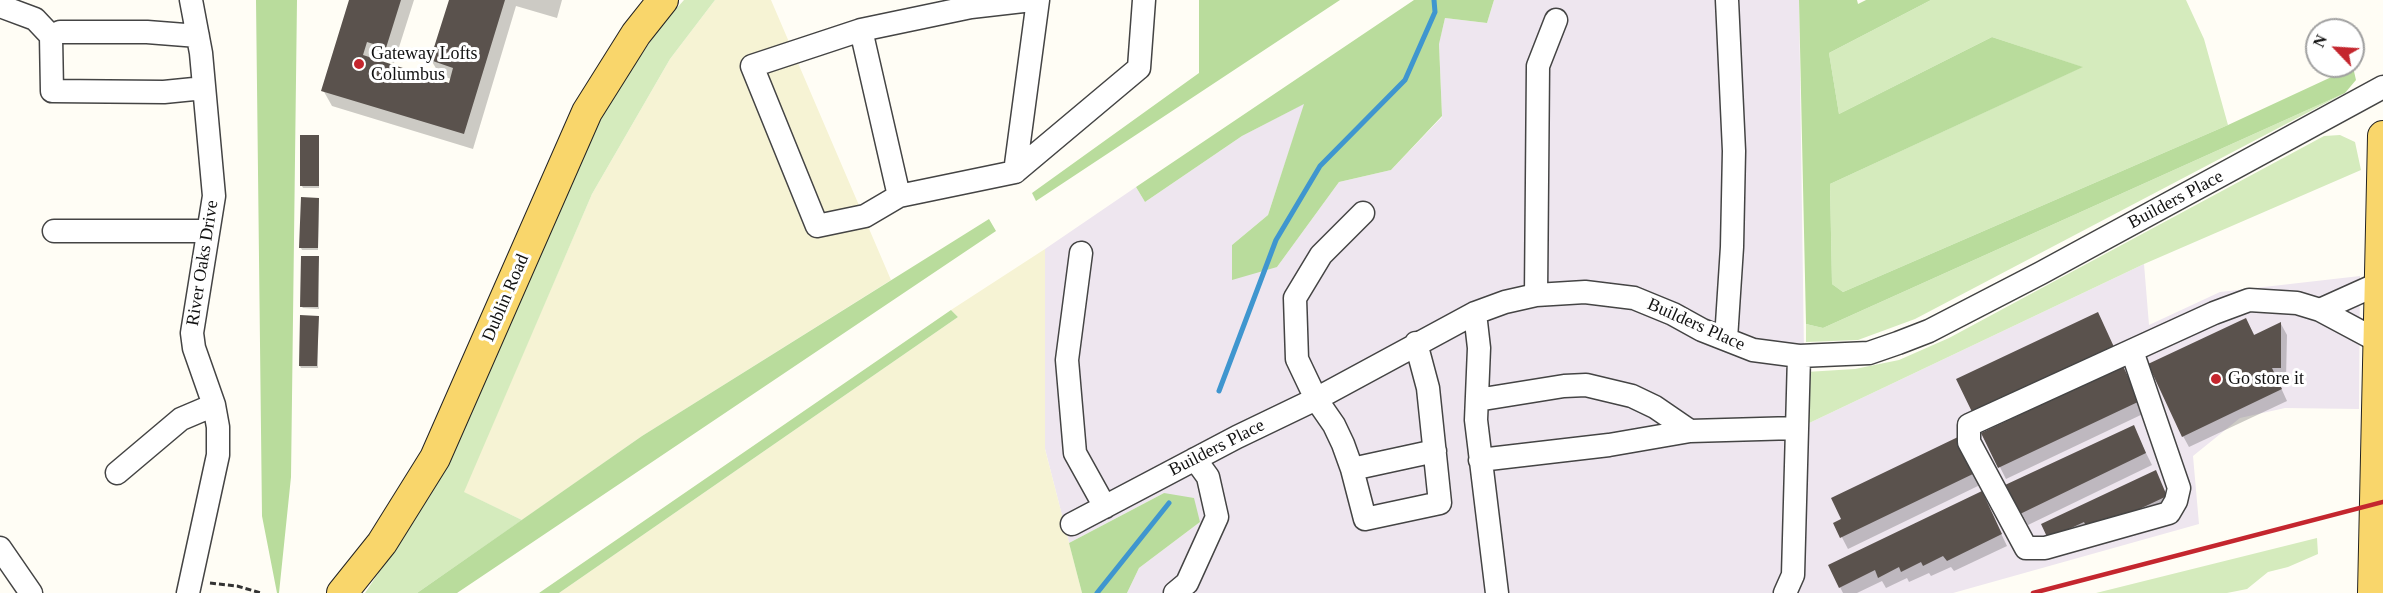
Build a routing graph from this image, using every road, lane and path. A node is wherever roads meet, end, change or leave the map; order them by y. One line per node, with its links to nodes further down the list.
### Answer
1 (191, 0): 11 (street, River Oaks Drive)
2 (663, 0): 47 (main road, Dublin Road)
3 (1032, 0): 9 (street)
4 (1038, 0): 15 (street)
5 (1144, 0): 15 (street)
6 (1727, 0): 26 (street)
7 (0, 6): 10 (street)
8 (1556, 20): 22 (street)
9 (861, 30): 17 (street); 17 (street)
10 (51, 36): 11 (street); 13 (street)
11 (198, 36): 13 (street, River Oaks Drive)
12 (2383, 87): 29 (street, Builders Place)
13 (204, 88): 20 (street, River Oaks Drive)
14 (2383, 136): 16 (main road)
15 (1015, 172): 17 (street)
16 (2382, 187): 25 (main road)
17 (899, 196)
18 (1362, 213): 30 (street)
19 (54, 231): 20 (street)
20 (208, 231): 32 (street, River Oaks Drive)
21 (1081, 253): 41 (street)
22 (1536, 295): 24 (street, Builders Place); 26 (street, Builders Place)
23 (2320, 310): 25 (street); 25 (street); 28 (street)
24 (1475, 313): 27 (street, Builders Place); 31 (street)
25 (2380, 316): 36 (main road)
26 (1726, 339): 29 (street, Builders Place)
27 (1416, 343): 30 (street, Builders Place); 35 (street)
28 (2132, 351): 28 (street)
29 (1799, 356): 33 (street)
30 (1316, 399): 37 (street, Builders Place); 39 (street)
31 (1478, 400): 34 (street); 38 (street)
32 (214, 405): 40 (street); 44 (street, River Oaks Drive)
33 (1796, 428): 34 (street); 50 (street)
34 (1690, 431): 38 (street)
35 (1435, 451): 39 (street); 39 (street)
36 (2379, 455): 51 (main road)
37 (1195, 459): 41 (street, Builders Place); 48 (street)
38 (1480, 460): 49 (street)
39 (1352, 469)
40 (117, 473)
41 (1105, 507): 42 (street, Builders Place)
42 (1072, 524)
43 (0, 548): 45 (street)
44 (194, 588): 46 (path)
45 (31, 593)
46 (261, 593)
47 (342, 593)
48 (1175, 593)
49 (1497, 593)
50 (1785, 593)
51 (2373, 593)

